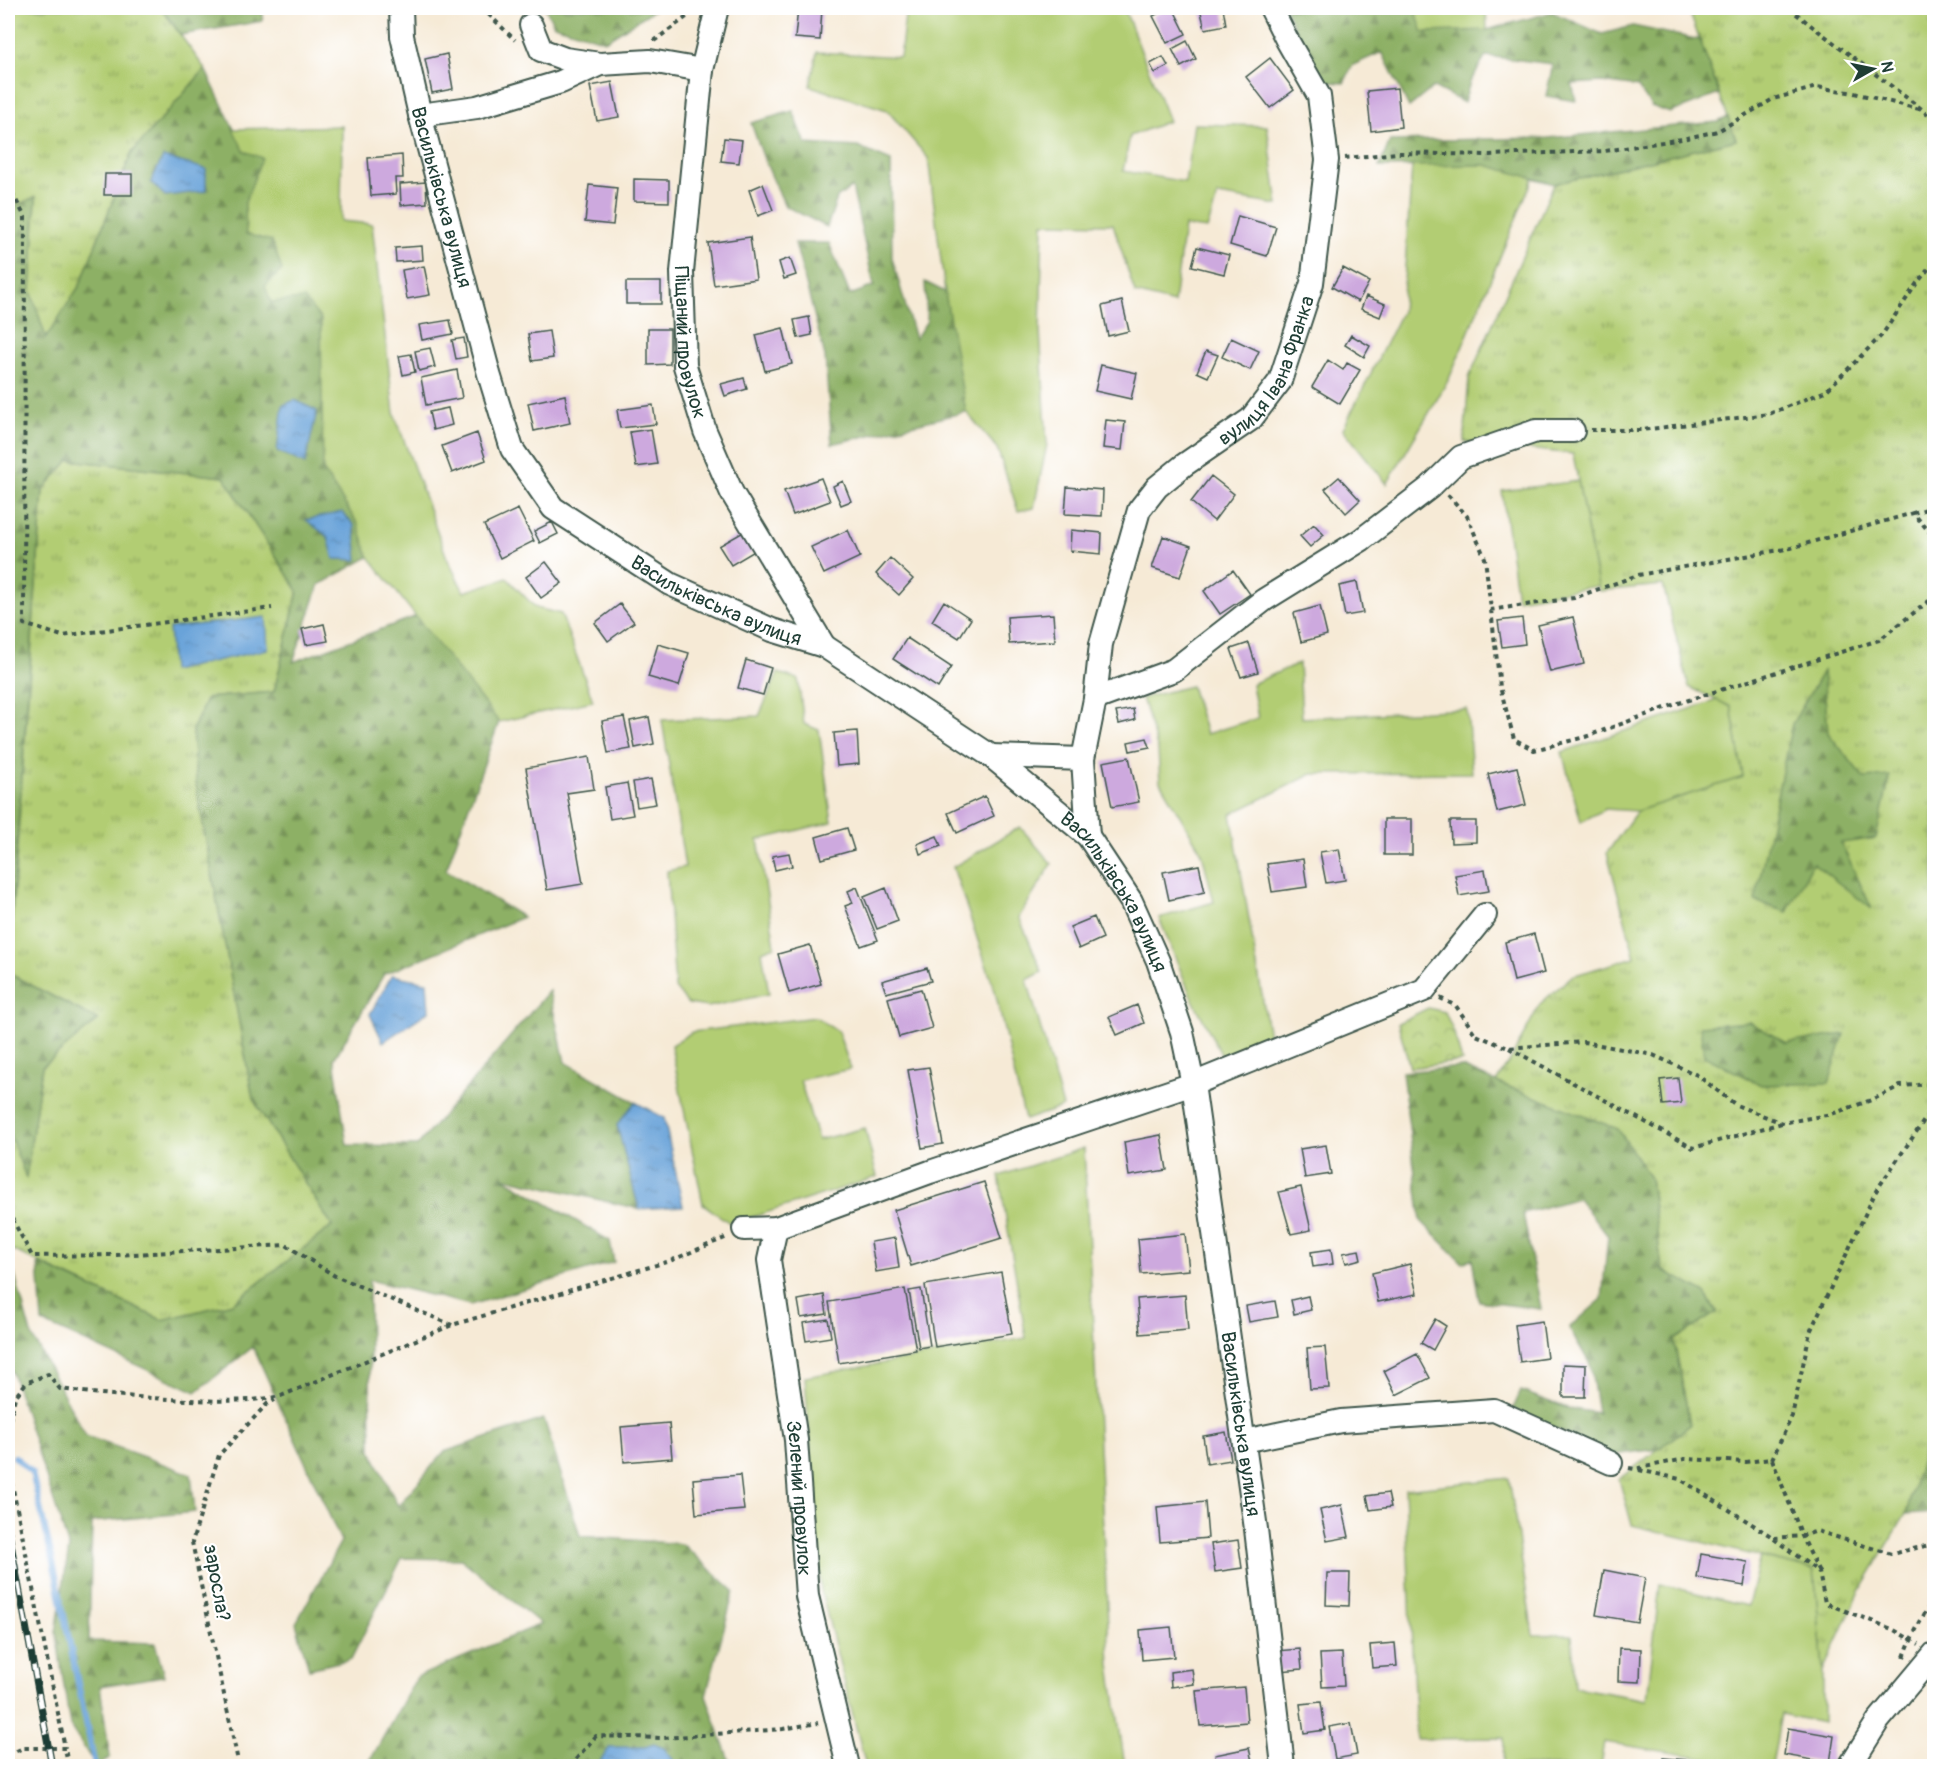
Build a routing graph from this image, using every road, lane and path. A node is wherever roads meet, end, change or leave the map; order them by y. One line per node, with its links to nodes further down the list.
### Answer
1 (9, 8): 7 (path)
2 (401, 8): 13 (street, Васильківська вулиця)
3 (482, 8): 9 (path)
4 (717, 8): 11 (street, Піщаний провулок)
5 (1271, 8): 15 (street, вулиця Івана Франка)
6 (1789, 8): 12 (path)
7 (8, 25)
8 (531, 25): 9 (street)
9 (541, 50): 10 (street)
10 (600, 63): 11 (street); 13 (street)
11 (702, 70): 26 (street, Піщаний провулок)
12 (1923, 110): 14 (path); 15 (path)
13 (420, 115): 26 (street, Васильківська вулиця)
14 (1935, 122)
15 (1327, 160): 27 (street, вулиця Івана Франка)
16 (8, 185): 24 (path)
17 (1935, 262): 18 (path)
18 (1573, 430): 19 (street)
19 (1429, 488): 25 (path); 27 (street)
20 (1935, 507): 21 (path)
21 (1913, 513): 22 (path); 25 (path)
22 (1935, 537)
23 (1935, 597): 25 (path)
24 (272, 608)
25 (1490, 610)
26 (824, 646): 28 (street, Васильківська вулиця)
27 (1095, 699): 29 (street, вулиця Івана Франка)
28 (992, 756): 29 (street); 30 (street, Васильківська вулиця)
29 (1083, 759): 30 (street, вулиця Івана Франка)
30 (1088, 836): 34 (street, Васильківська вулиця)
31 (1485, 915): 32 (street)
32 (1424, 990): 33 (path); 34 (street)
33 (1508, 1048): 37 (path); 37 (path)
34 (1193, 1084): 39 (street); 44 (street, Васильківська вулиця)
35 (1935, 1084): 37 (path)
36 (1935, 1106): 45 (path)
37 (1782, 1123)
38 (8, 1211): 41 (path)
39 (776, 1228): 40 (street); 54 (street, Зелений провулок)
40 (744, 1229): 41 (path)
41 (452, 1325): 42 (path)
42 (281, 1396): 43 (path); 58 (path, заросла?)
43 (8, 1429)
44 (1244, 1441): 46 (street); 61 (street, Васильківська вулиця)
45 (1772, 1459): 48 (path); 49 (path)
46 (1611, 1463): 48 (path)
47 (8, 1464): 55 (path)
48 (1635, 1469): 50 (path)
49 (1802, 1536): 50 (path); 51 (path); 52 (path)
50 (1774, 1538): 52 (path)
51 (1935, 1544)
52 (1819, 1572): 53 (path)
53 (1934, 1654): 62 (street)
54 (836, 1720): 59 (path); 60 (street, Зелений провулок)
55 (65, 1748): 56 (path); 57 (path)
56 (8, 1755)
57 (68, 1767)
58 (239, 1767)
59 (570, 1767)
60 (848, 1767)
61 (1283, 1767)
62 (1850, 1767)

